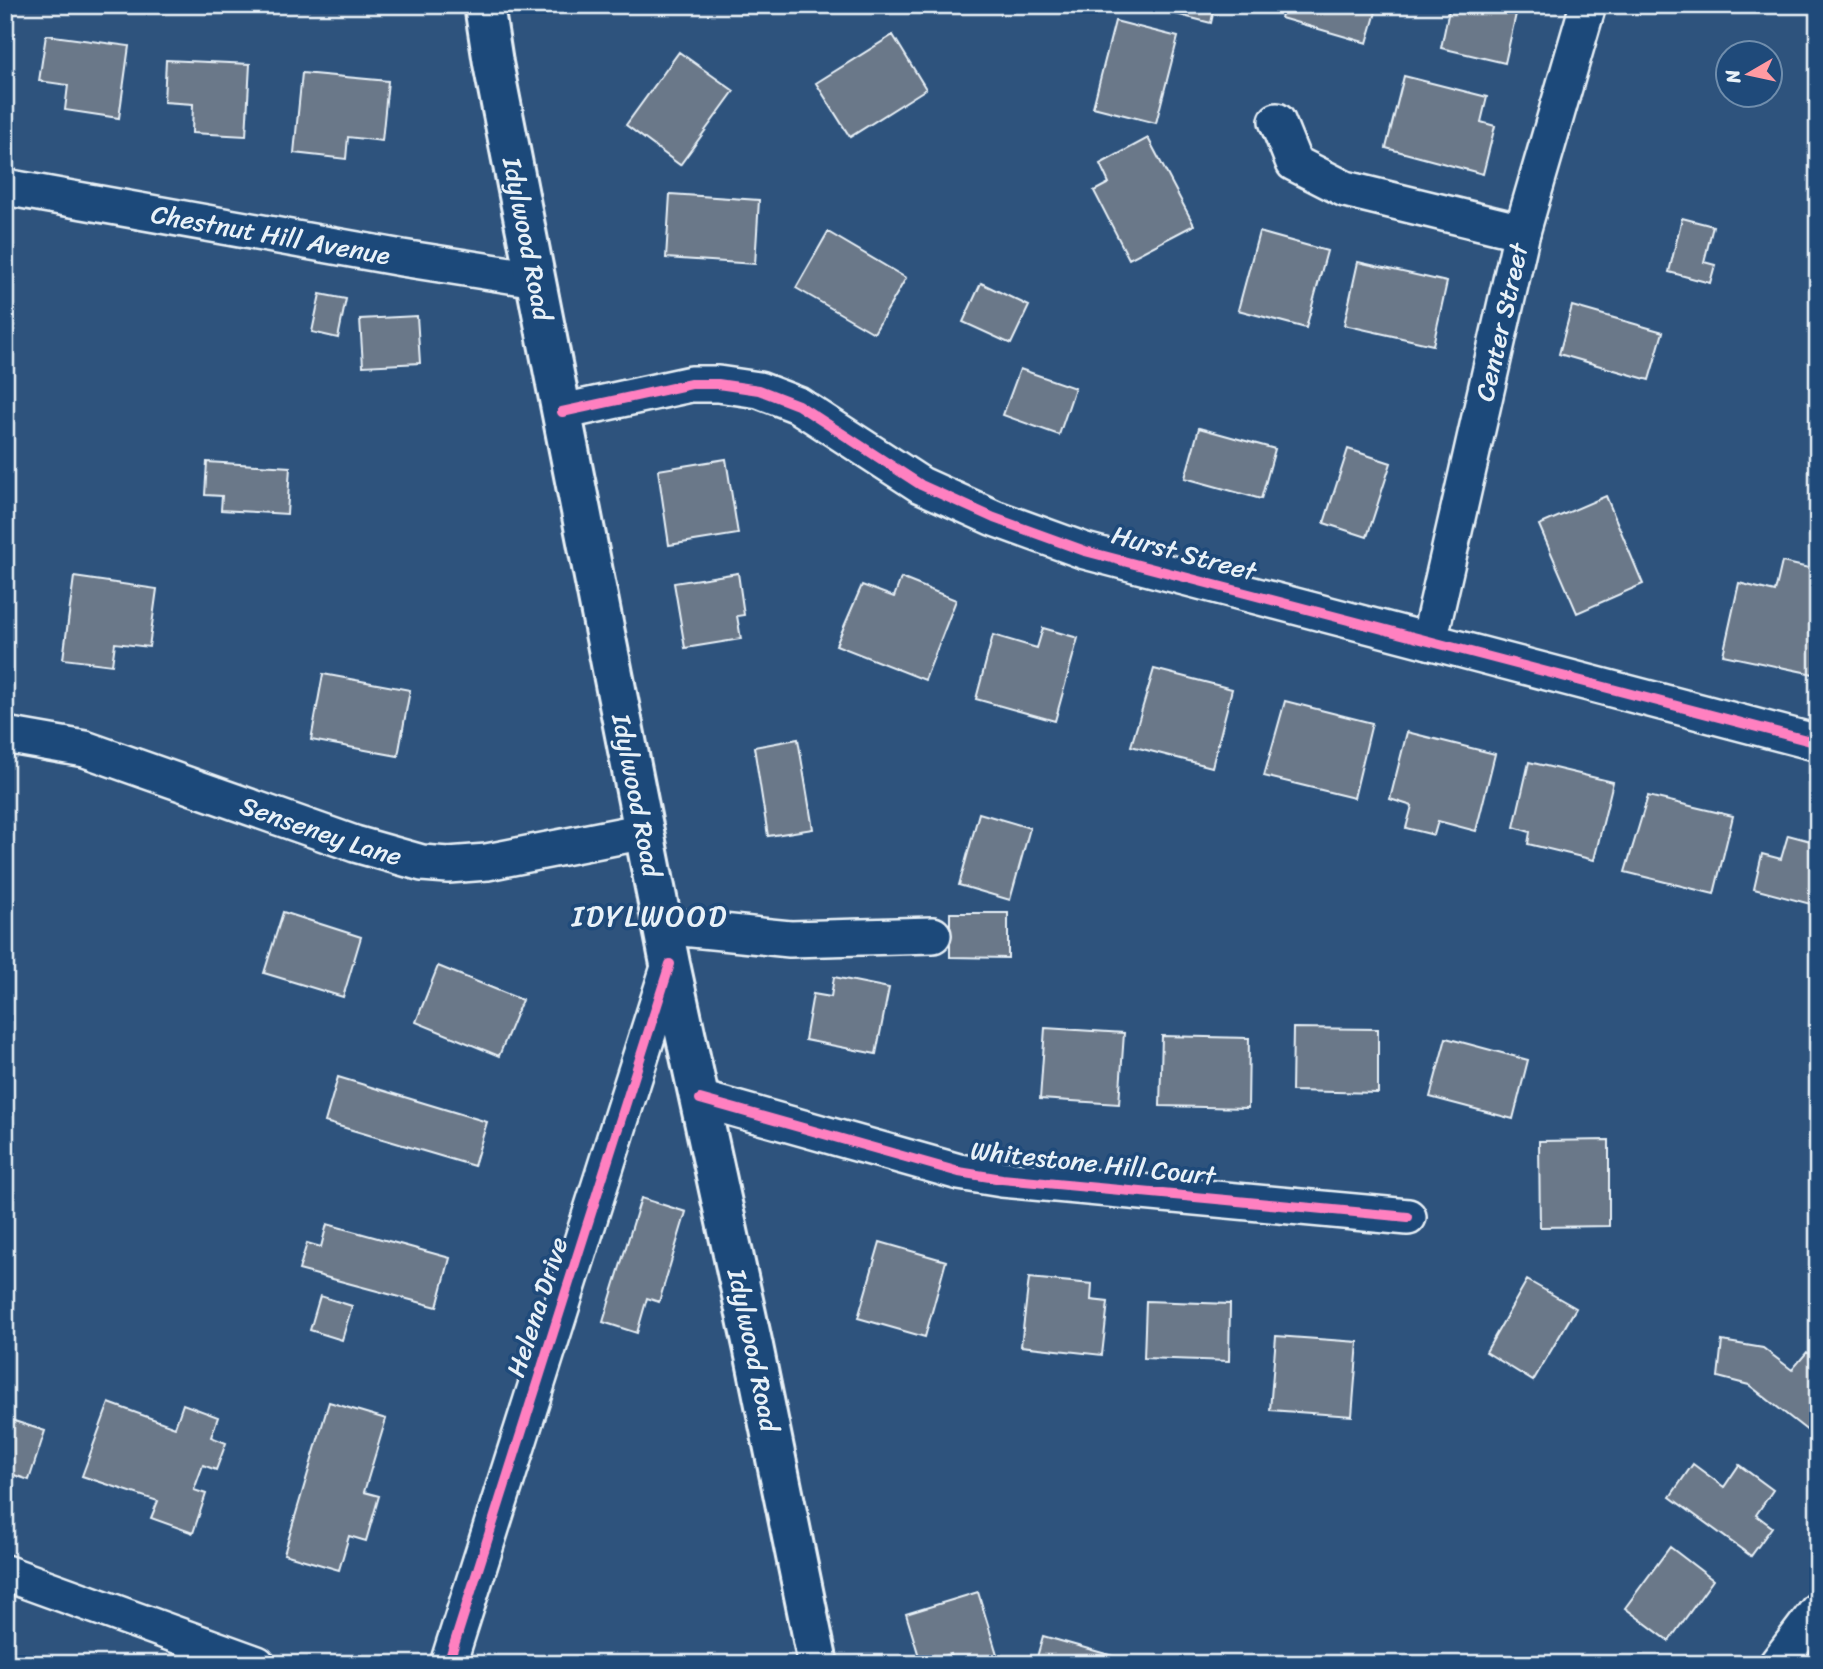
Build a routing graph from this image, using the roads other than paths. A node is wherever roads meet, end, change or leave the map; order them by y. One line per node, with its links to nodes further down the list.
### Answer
1 (484, 5): 6 (main road, Idylwood Road)
2 (1588, 5): 5 (street, Center Street)
3 (1277, 121): 5 (street)
4 (5, 187): 6 (street, Chestnut Hill Avenue)
5 (1522, 232): 8 (street, Center Street)
6 (536, 279): 7 (main road, Idylwood Road)
7 (562, 412): 8 (street, Hurst Street); 11 (main road, Idylwood Road)
8 (1429, 641): 10 (street, Hurst Street)
9 (6, 742): 11 (street, Senseney Lane)
10 (1818, 743)
11 (645, 831): 12 (main road, Idylwood Road)
12 (663, 926): 13 (street); 14 (main road, Idylwood Road)
13 (933, 935)
14 (670, 964): 15 (main road, Idylwood Road); 20 (street, Helena Drive)
15 (699, 1099): 16 (street, Whitestone Hill Court); 21 (main road, Idylwood Road)
16 (1408, 1217)
17 (5, 1573): 19 (street)
18 (1818, 1610): 22 (street)
19 (257, 1664)
20 (448, 1664)
21 (817, 1664)
22 (1777, 1664)

